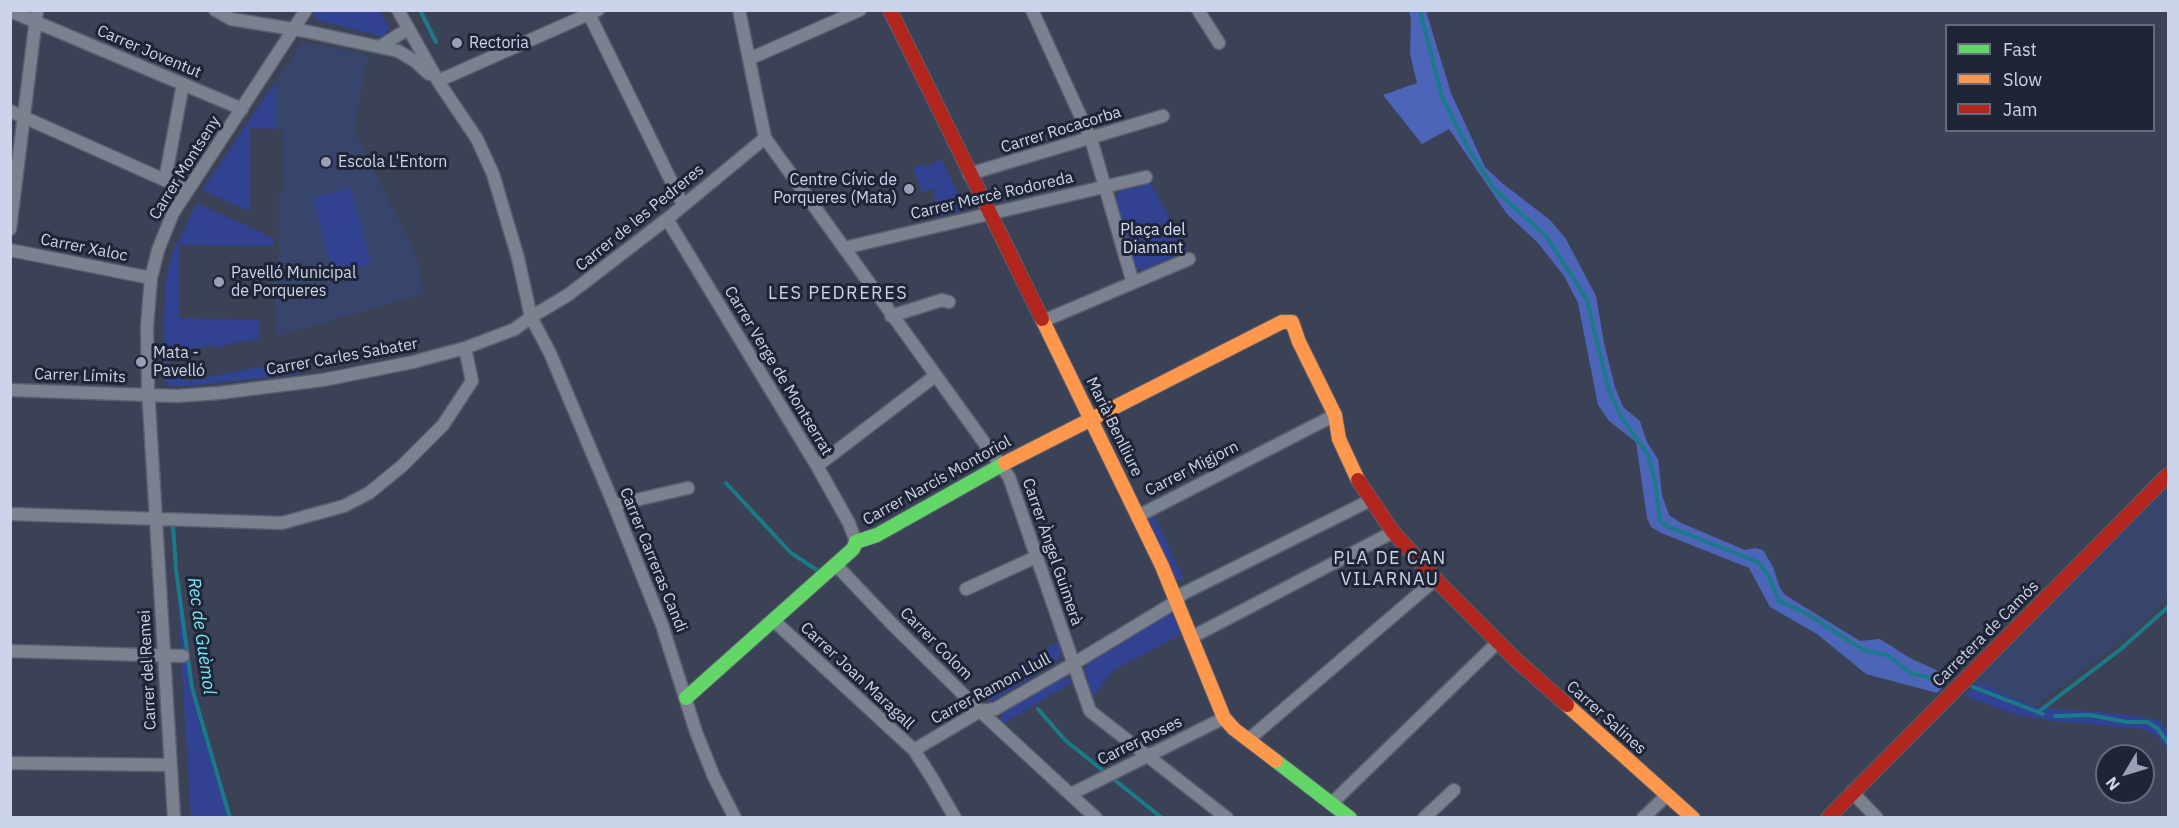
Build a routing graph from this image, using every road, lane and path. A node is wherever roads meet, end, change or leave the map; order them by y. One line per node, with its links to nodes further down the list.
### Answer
1 (215, 10): 12 (street)
2 (306, 10): 12 (street, Carrer Montseny)
3 (398, 10): 13 (street)
4 (739, 10): 16 (street, Carrer Àngel Guimerà)
5 (860, 10): 16 (street)
6 (890, 10): 26 (street, Marià Benlliure)
7 (1032, 10): 24 (street)
8 (1198, 10): 14 (street)
9 (10, 11): 11 (street, Carrer Joventut)
10 (592, 12): 17 (street); 31 (street)
11 (37, 16): 18 (street, Carrer Joventut); 22 (street)
12 (293, 29): 15 (street); 19 (street, Carrer Montseny)
13 (408, 29): 15 (street); 17 (street)
14 (1219, 43)
15 (381, 46): 17 (street)
16 (749, 59): 23 (street, Carrer Àngel Guimerà)
17 (438, 81): 42 (street, Carrer Carreras Candi)
18 (183, 84): 19 (street, Carrer Joventut); 28 (street)
19 (242, 109): 30 (street, Carrer Montseny)
20 (10, 111): 22 (street)
21 (1163, 116): 24 (street, Carrer Rocacorba)
22 (25, 117): 25 (street); 28 (street)
23 (765, 138): 31 (street, Carrer de les Pedreres); 35 (street, Carrer Àngel Guimerà)
24 (1091, 139): 26 (street, Carrer Rocacorba); 29 (street)
25 (14, 169): 34 (street)
26 (969, 174): 32 (street, Marià Benlliure)
27 (1146, 177): 29 (street, Carrer Mercè Rodoreda)
28 (165, 180): 30 (street)
29 (1105, 187): 32 (street, Carrer Mercè Rodoreda); 39 (street)
30 (187, 190): 38 (street, Carrer Montseny)
31 (683, 205): 33 (street, Carrer de les Pedreres)
32 (989, 214): 35 (street, Carrer Mercè Rodoreda); 43 (street, Marià Benlliure)
33 (667, 219): 42 (street, Carrer de les Pedreres); 51 (street, Carrer Verge de Montserrat)
34 (10, 229)
35 (844, 248): 41 (street, Carrer Àngel Guimerà)
36 (10, 250): 38 (street, Carrer Xaloc)
37 (1189, 258): 39 (street)
38 (151, 278): 47 (street, Carrer Montseny)
39 (1133, 283): 43 (street)
40 (949, 302): 41 (street)
41 (891, 316): 45 (street, Carrer Àngel Guimerà)
42 (531, 317): 44 (street, Carrer Carles Sabater); 55 (street, Carrer Carreras Candi)
43 (1043, 321): 49 (street, Marià Benlliure)
44 (465, 348): 47 (street, Carrer Carles Sabater); 58 (street)
45 (935, 376): 50 (street, Carrer Àngel Guimerà); 51 (street)
46 (10, 390): 47 (street, Carrer Límits)
47 (149, 394): 58 (street, Carrer Montseny)
48 (1335, 415): 49 (street, Carrer Narcís Montoriol); 54 (street, Carrer Salines); 57 (street, Carrer Migjorn)
49 (1092, 419): 50 (street, Carrer Narcís Montoriol); 57 (street, Marià Benlliure)
50 (1001, 465): 60 (street, Carrer Narcís Montoriol); 61 (street, Carrer Àngel Guimerà)
51 (817, 466): 60 (street, Carrer Verge de Montserrat)
52 (2169, 475): 82 (street, Carretera de Camós)
53 (688, 488): 55 (street)
54 (1371, 500): 59 (street, Carrer Salines); 65 (street, Carrer Ramon Llull)
55 (614, 505): 73 (street, Carrer Carreras Candi)
56 (10, 514): 58 (street)
57 (1138, 516): 65 (street, Marià Benlliure)
58 (157, 520): 70 (street, Carrer del Remei)
59 (1393, 532): 63 (street, Carrer Salines); 67 (street)
60 (856, 542): 62 (street, Carrer Narcís Montoriol)
61 (1036, 556): 64 (street); 72 (street, Carrer Àngel Guimerà)
62 (835, 564): 66 (street, Carrer Narcís Montoriol); 74 (street, Carrer Colom)
63 (1436, 579): 68 (street, Carrer Salines); 76 (street)
64 (966, 589)
65 (1177, 601): 67 (street, Marià Benlliure); 72 (street, Carrer Ramon Llull)
66 (773, 620): 73 (street, Carrer Narcís Montoriol); 77 (street, Carrer Joan Maragall)
67 (1192, 637): 75 (street, Marià Benlliure)
68 (1498, 642): 84 (street, Carrer Salines); 85 (street)
69 (10, 651): 70 (street)
70 (163, 655): 71 (street); 80 (street, Carrer del Remei)
71 (183, 657)
72 (1072, 664): 74 (street, Carrer Ramon Llull); 78 (street, Carrer Àngel Guimerà)
73 (686, 698): 87 (street, Carrer Carreras Candi)
74 (980, 711): 77 (street, Carrer Ramon Llull); 83 (street, Carrer Colom)
75 (1224, 718): 76 (street, Marià Benlliure); 78 (street, Carrer Roses)
76 (1248, 740): 85 (street, Marià Benlliure)
77 (914, 750): 88 (street, Carrer Joan Maragall)
78 (1147, 757): 83 (street, Carrer Roses); 90 (street, Carrer Àngel Guimerà)
79 (10, 763): 80 (street)
80 (171, 765): 86 (street, Carrer del Remei)
81 (1454, 790): 92 (street)
82 (1852, 792): 95 (street, Carretera de Camós); 96 (street)
83 (1071, 794): 89 (street, Carrer Colom)
84 (1667, 795): 93 (street); 94 (street, Carrer Salines)
85 (1332, 803): 91 (street, Marià Benlliure)
86 (174, 818)
87 (735, 818)
88 (954, 818)
89 (1096, 818)
90 (1227, 818)
91 (1350, 818)
92 (1424, 818)
93 (1643, 818)
94 (1693, 818)
95 (1828, 818)
96 (1877, 818)

